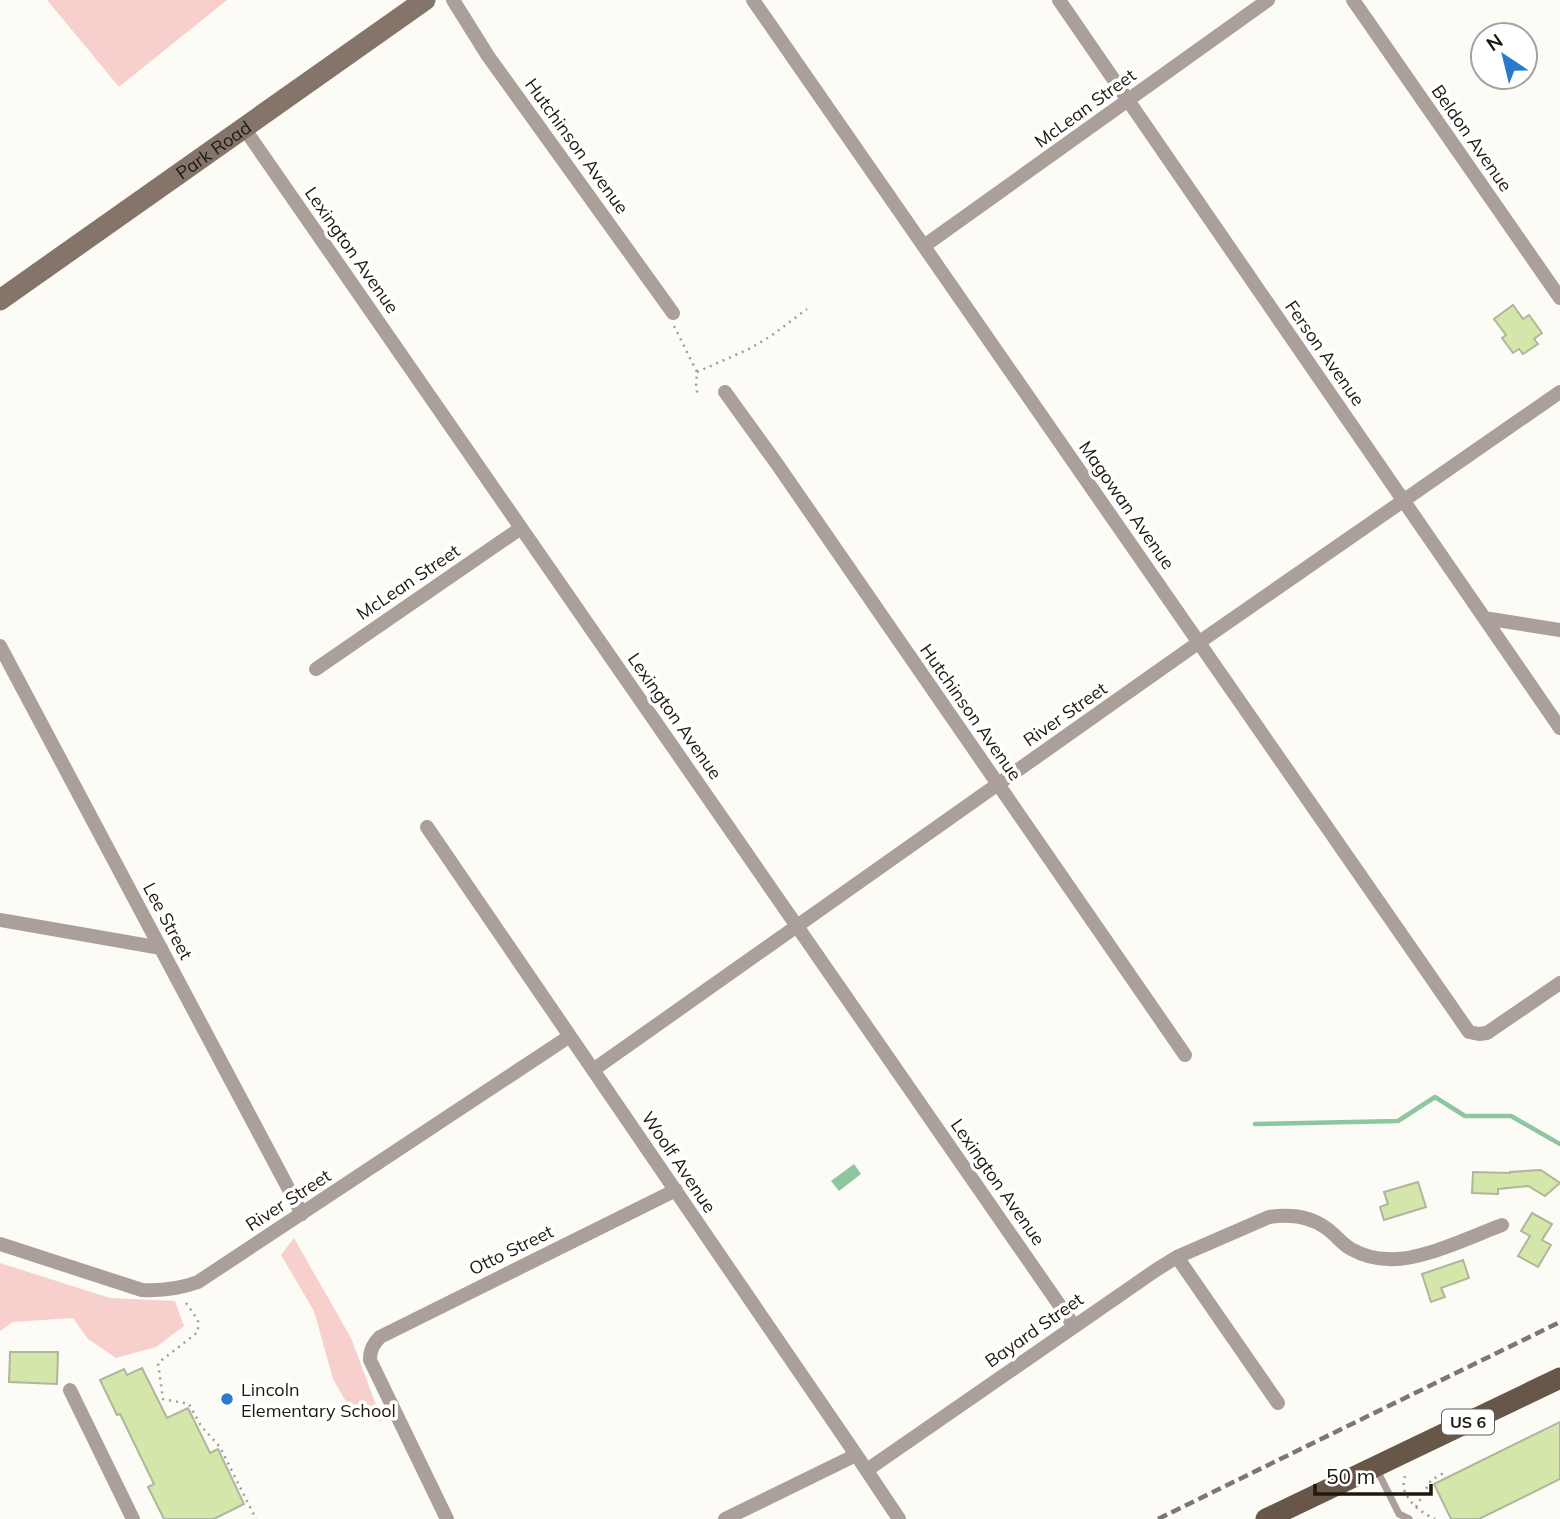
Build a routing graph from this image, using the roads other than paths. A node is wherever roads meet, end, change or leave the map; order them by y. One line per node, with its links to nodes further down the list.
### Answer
1 (425, 0): 8 (street, Park Road)
2 (453, 0): 12 (street, Hutchinson Avenue)
3 (753, 0): 9 (street, Magowan Avenue)
4 (1059, 0): 7 (street, Ferson Avenue)
5 (1268, 0): 7 (street, McLean Street)
6 (1359, 2): 11 (street, Beldon Avenue)
7 (1128, 100): 9 (street, McLean Street); 15 (street, Ferson Avenue)
8 (244, 128): 10 (street, Park Road); 16 (street, Lexington Avenue)
9 (924, 246): 19 (street, Magowan Avenue)
10 (0, 298)
11 (1560, 298)
12 (673, 313)
13 (725, 392): 23 (street, Hutchinson Avenue)
14 (1560, 392): 15 (street, River Street)
15 (1404, 501): 17 (street, Ferson Avenue); 19 (street, River Street)
16 (521, 528): 21 (street, McLean Street); 26 (street, Lexington Avenue)
17 (1484, 618): 18 (street); 22 (street, Ferson Avenue)
18 (1560, 630)
19 (1199, 643): 23 (street, River Street); 28 (street, Magowan Avenue)
20 (0, 646): 27 (street, Lee Street)
21 (316, 668)
22 (1560, 728)
23 (998, 785): 26 (street, River Street); 30 (street, Hutchinson Avenue)
24 (427, 827): 29 (street, Woolf Avenue)
25 (0, 920): 27 (street)
26 (797, 926): 31 (street, River Street); 37 (street, Lexington Avenue)
27 (161, 948): 33 (street, Lee Street)
28 (1560, 983)
29 (570, 1036): 31 (street, Woolf Avenue); 33 (street, River Street)
30 (1185, 1055)
31 (593, 1070): 32 (street, Woolf Avenue)
32 (676, 1190): 41 (street, Woolf Avenue); 46 (street, Otto Street)
33 (302, 1214): 35 (street, River Street)
34 (1502, 1225): 36 (street, Bayard Street)
35 (0, 1244)
36 (1177, 1257): 37 (street, Bayard Street); 40 (street)
37 (1074, 1326): 43 (street, Bayard Street)
38 (1560, 1378): 42 (main road, US 6)
39 (70, 1390): 45 (street)
40 (1278, 1403)
41 (856, 1455): 43 (street, Woolf Avenue); 47 (street)
42 (1375, 1466): 44 (lane); 49 (main road, US 6)
43 (867, 1470): 48 (street, Woolf Avenue)
44 (1398, 1517): 50 (lane)
45 (133, 1519)
46 (447, 1519)
47 (725, 1519)
48 (899, 1519)
49 (1266, 1519)
50 (1409, 1519)

